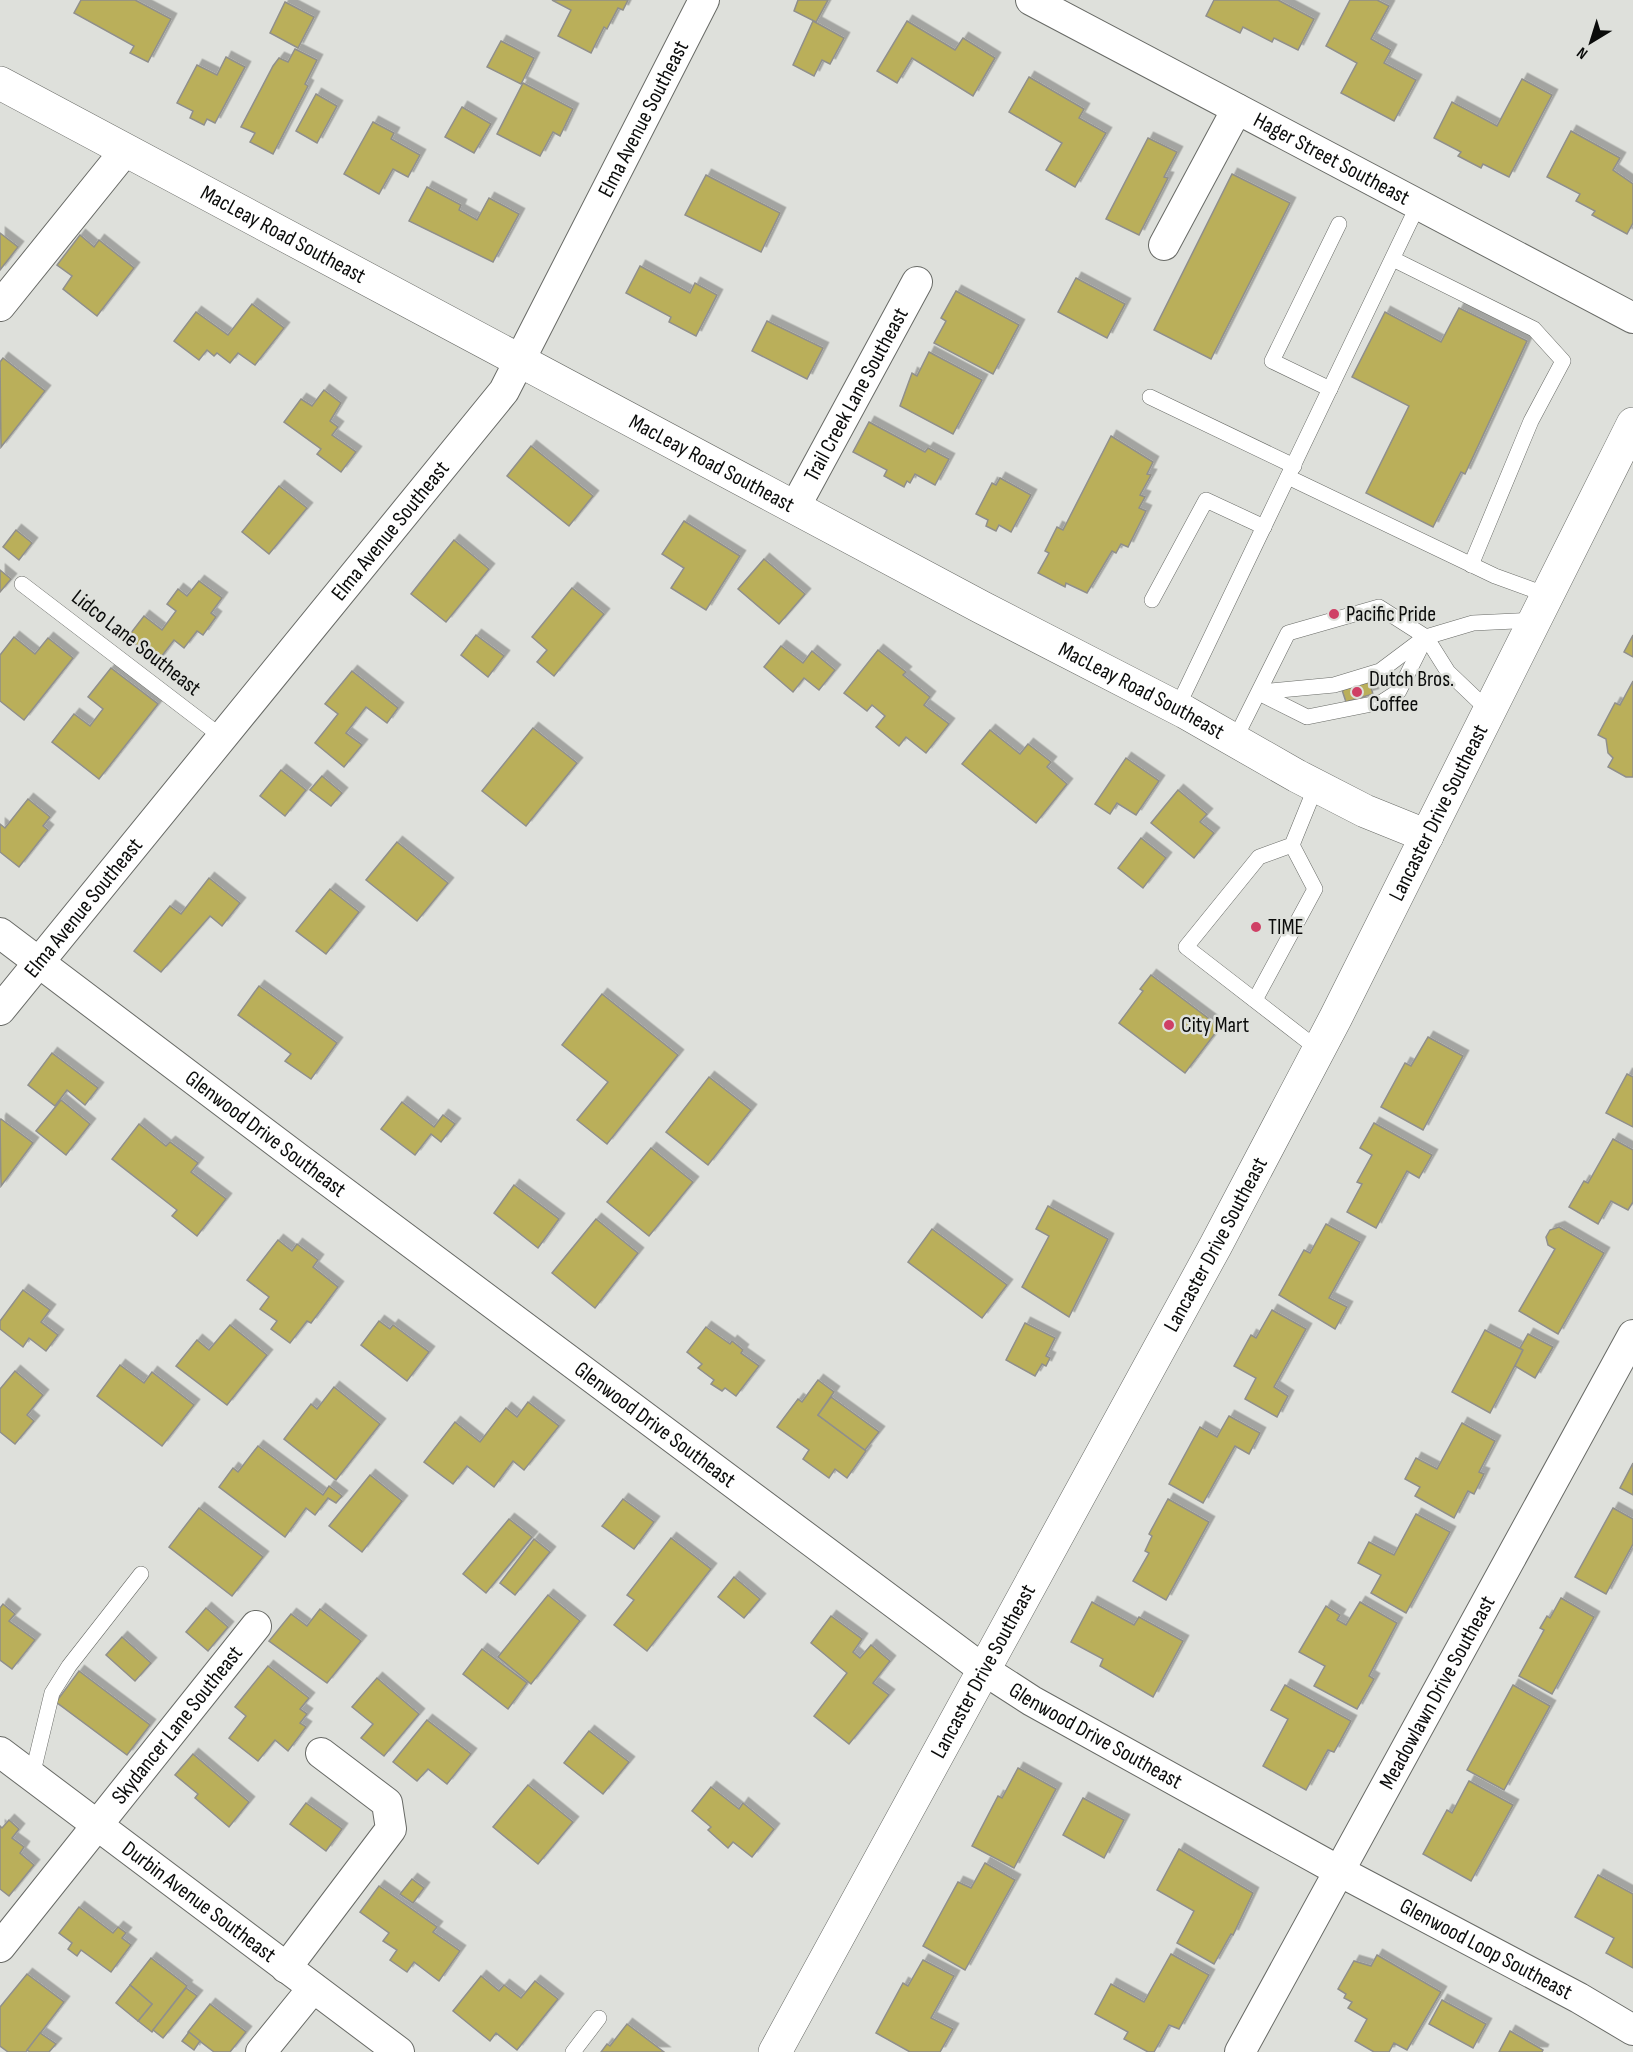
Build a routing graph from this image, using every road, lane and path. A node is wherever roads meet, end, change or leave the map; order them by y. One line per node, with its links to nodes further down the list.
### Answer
1 (704, 0): 13 (street, Elma Avenue Southeast)
2 (1031, 0): 4 (street, Hager Street Southeast)
3 (0, 83): 5 (main road, MacLeay Road Southeast)
4 (1237, 109): 6 (street, Hager Street Southeast); 8 (street)
5 (125, 151): 11 (street); 13 (main road, MacLeay Road Southeast)
6 (1418, 205): 9 (lane); 12 (street, Hager Street Southeast)
7 (1340, 224): 14 (lane)
8 (1164, 245)
9 (1393, 259): 14 (lane); 20 (lane)
10 (916, 282): 18 (street, Trail Creek Lane Southeast)
11 (0, 306)
12 (1633, 318)
13 (521, 361): 18 (main road, MacLeay Road Southeast); 28 (street, Elma Avenue Southeast)
14 (1330, 389): 17 (lane)
15 (1150, 397): 17 (lane)
16 (1633, 424): 23 (main road, Lancaster Drive Southeast)
17 (1291, 472): 19 (lane); 20 (lane)
18 (795, 507): 26 (main road, MacLeay Road Southeast)
19 (1264, 527): 22 (lane); 26 (lane)
20 (1472, 565): 23 (lane)
21 (22, 584): 28 (lane, Lidco Lane Southeast)
22 (1152, 600)
23 (1541, 608): 24 (lane); 27 (main road, Lancaster Drive Southeast)
24 (1426, 636): 25 (lane); 25 (lane); 25 (lane); 27 (lane)
25 (1258, 693): 29 (lane)
26 (1177, 708): 29 (main road, MacLeay Road Southeast)
27 (1489, 711): 31 (main road, Lancaster Drive Southeast)
28 (222, 737): 34 (street, Elma Avenue Southeast)
29 (1234, 741): 30 (main road, MacLeay Road Southeast)
30 (1316, 786): 31 (main road, MacLeay Road Southeast); 32 (lane)
31 (1427, 836): 37 (main road, Lancaster Drive Southeast)
32 (1292, 845): 35 (lane); 35 (lane)
33 (0, 933): 34 (street, Glenwood Drive Southeast)
34 (39, 962): 36 (street, Elma Avenue Southeast); 41 (street, Glenwood Drive Southeast)
35 (1255, 1000): 37 (lane)
36 (0, 1011)
37 (1319, 1050): 41 (main road, Lancaster Drive Southeast)
38 (1633, 1335): 46 (street, Meadowlawn Drive Southeast)
39 (141, 1574): 44 (lane)
40 (256, 1626): 45 (street, Skydancer Lane Southeast)
41 (984, 1670): 46 (street, Glenwood Drive Southeast); 55 (main road, Lancaster Drive Southeast)
42 (0, 1752): 44 (street, Durbin Avenue Southeast)
43 (321, 1753): 48 (street)
44 (32, 1776): 45 (street, Durbin Avenue Southeast)
45 (97, 1825): 47 (street, Skydancer Lane Southeast); 48 (street, Durbin Avenue Southeast)
46 (1339, 1871): 51 (street, Glenwood Loop Southeast); 56 (street, Meadowlawn Drive Southeast)
47 (0, 1947)
48 (286, 1968): 49 (street, Durbin Avenue Southeast)
49 (313, 1988): 52 (street); 53 (street, Durbin Avenue Southeast)
50 (599, 2018): 54 (lane)
51 (1633, 2030)
52 (261, 2052)
53 (399, 2052)
54 (573, 2052)
55 (775, 2052)
56 (1240, 2052)

